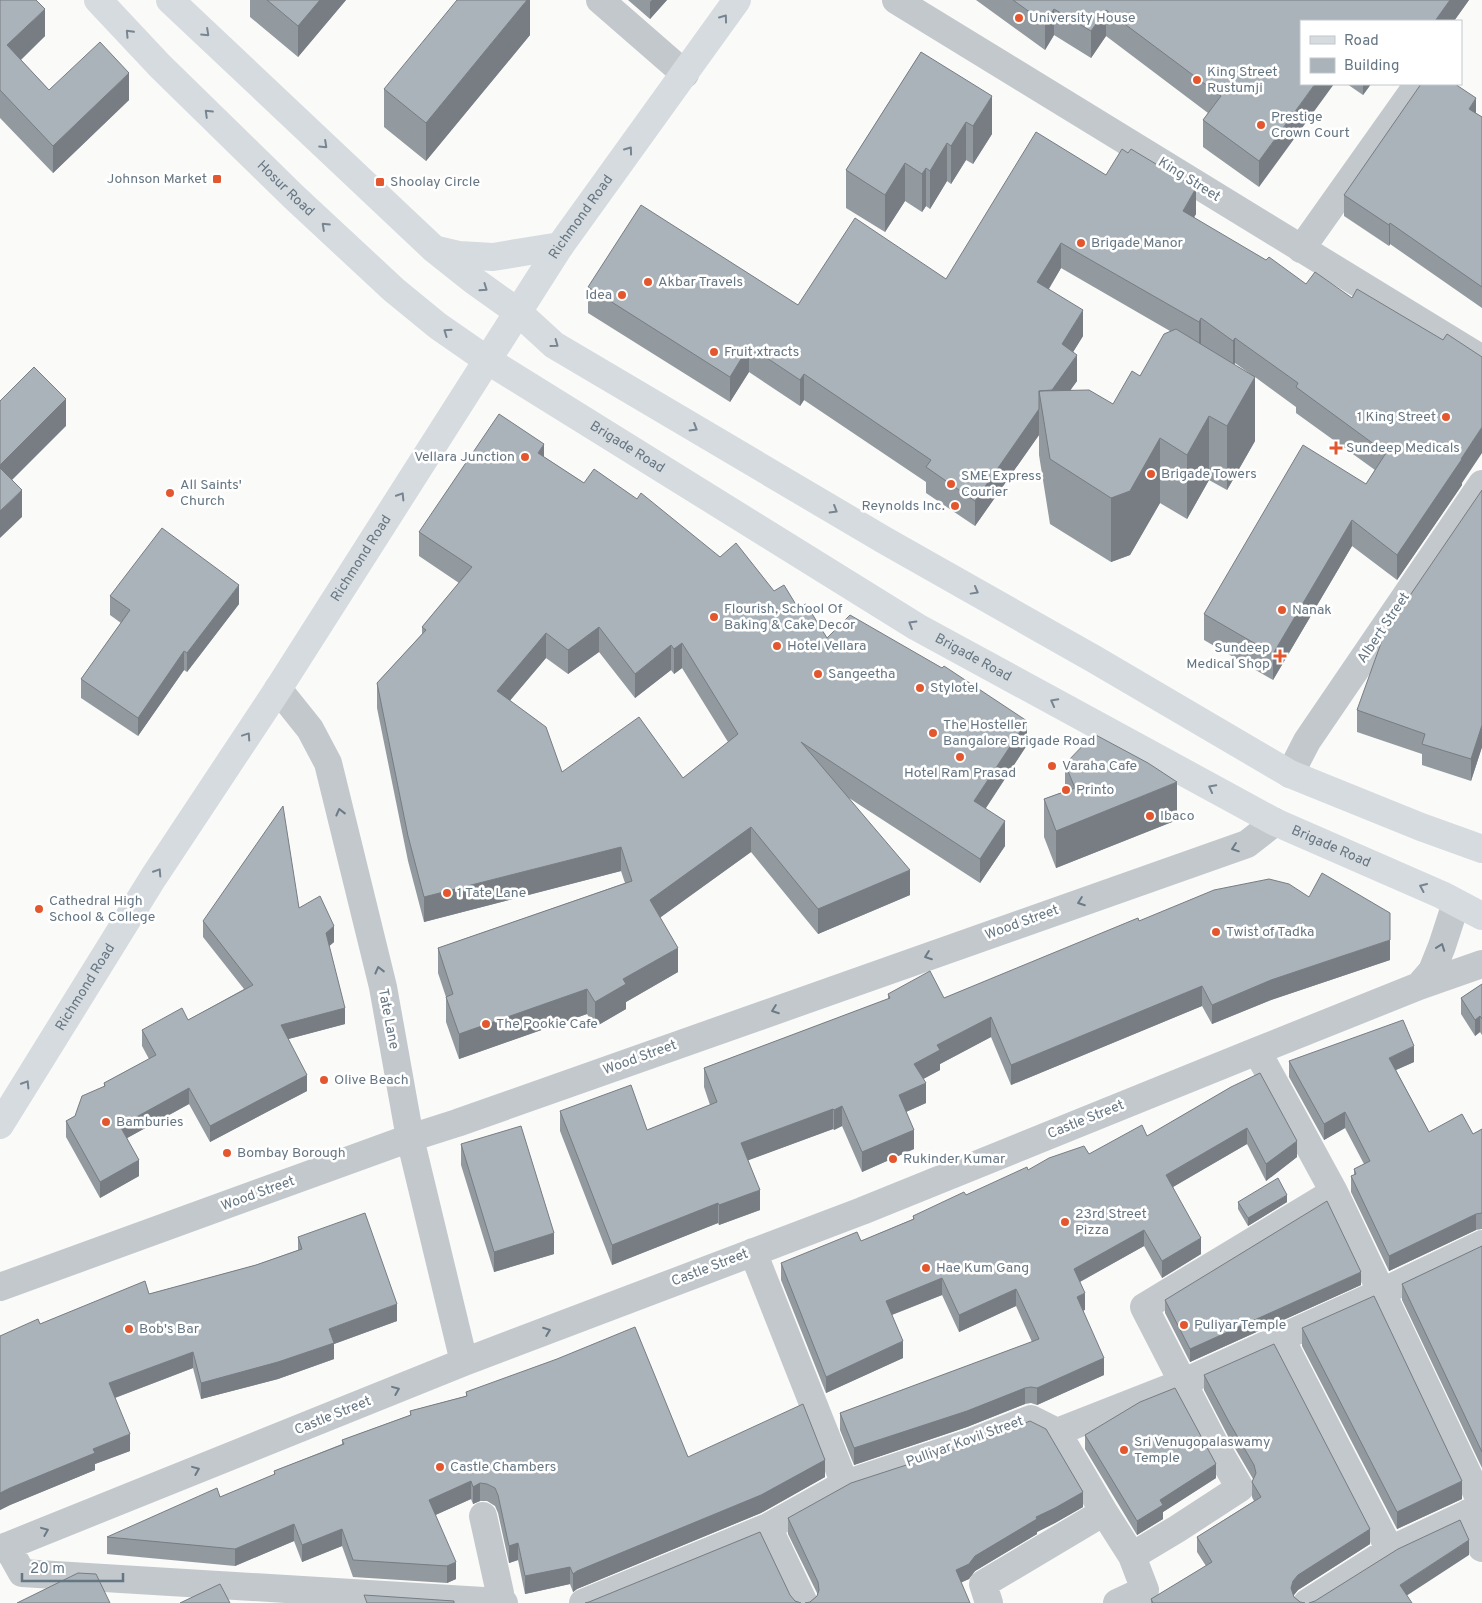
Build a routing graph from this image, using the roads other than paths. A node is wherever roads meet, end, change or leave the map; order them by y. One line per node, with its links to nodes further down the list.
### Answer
1 (98, 0): 13 (main road, Hosur Road, one-way to 1)
2 (170, 0): 9 (main road, one-way to 9)
3 (600, 0): 6 (street)
4 (738, 0): 6 (main road, Richmond Road, one-way to 4)
5 (896, 0): 10 (street, King Street)
6 (684, 74): 8 (main road, Richmond Road, one-way to 6)
7 (1417, 85): 10 (street)
8 (560, 246): 9 (main road); 11 (main road, Richmond Road)
9 (434, 249): 11 (main road, one-way to 11)
10 (1301, 249): 12 (street, King Street)
11 (518, 312): 13 (main road, Richmond Road); 16 (main road, one-way to 16)
12 (1482, 359)
13 (487, 360): 15 (main road, Richmond Road, one-way to 13); 17 (main road, Brigade Road, one-way to 13)
14 (1482, 484): 16 (street, Albert Street)
15 (278, 690): 24 (main road, Richmond Road, one-way to 15); 25 (street, Tate Lane, one-way to 15)
16 (1290, 774): 18 (main road)
17 (1275, 822): 19 (main road, Brigade Road, one-way to 17); 25 (street, Wood Street, one-way to 25)
18 (1482, 849)
19 (1456, 902): 20 (main road, Brigade Road); 22 (street, one-way to 19)
20 (1482, 916)
21 (1482, 964): 22 (street, Castle Street)
22 (1419, 986): 23 (street, Castle Street)
23 (1257, 1051): 26 (street); 28 (street, Castle Street)
24 (0, 1125)
25 (410, 1138): 29 (street, Wood Street); 32 (street, Tate Lane)
26 (1334, 1192): 30 (street); 33 (street)
27 (1482, 1244): 30 (street)
28 (752, 1252): 32 (street, Castle Street, one-way to 28); 35 (street)
29 (0, 1287)
30 (1382, 1292): 31 (street); 36 (street)
31 (1280, 1339): 33 (street); 42 (street)
32 (464, 1362): 40 (street, Castle Street, one-way to 32)
33 (1182, 1383): 34 (street); 43 (street)
34 (1058, 1432): 35 (street, Pulliyar Kovil Street); 37 (street)
35 (845, 1484): 39 (street, Pulliyar Kovil Street)
36 (1477, 1508): 41 (street); 42 (street)
37 (1104, 1512): 43 (street); 47 (street)
38 (483, 1516): 44 (street)
39 (768, 1527): 45 (street, Pulliyar Kovil Street); 46 (street)
40 (4, 1547): 44 (street)
41 (1482, 1548)
42 (1390, 1550): 49 (street)
43 (1132, 1556): 48 (street)
44 (501, 1603)
45 (583, 1603)
46 (804, 1603)
47 (989, 1603)
48 (1117, 1603)
49 (1307, 1603)

